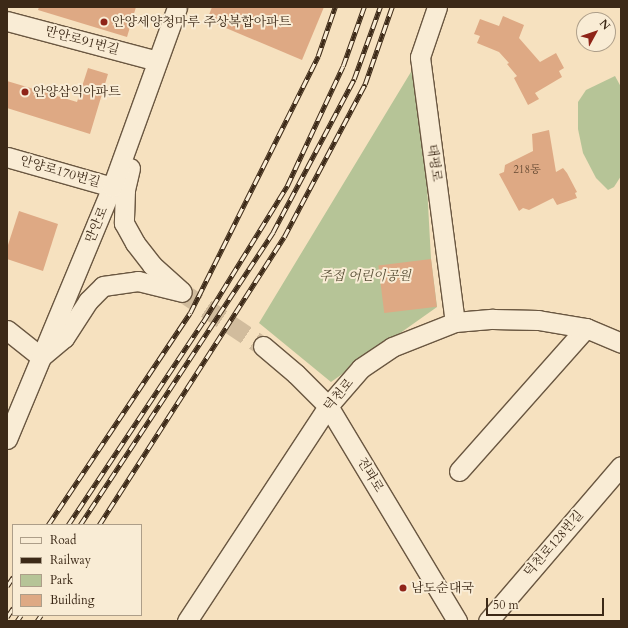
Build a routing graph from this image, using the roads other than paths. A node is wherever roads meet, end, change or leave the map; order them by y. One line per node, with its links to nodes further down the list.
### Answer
1 (177, 7): 4 (street, 만안로)
2 (436, 7): 8 (street, 태평로)
3 (7, 21): 4 (street, 만안로91번길)
4 (157, 61): 5 (street, 만안로)
5 (133, 128): 7 (street, 만안로); 13 (street)
6 (7, 157): 7 (street, 안양로170번길)
7 (112, 187): 13 (street, 만안로)
8 (455, 322): 9 (street, 덕천로); 14 (street, 덕천로)
9 (586, 328): 11 (street, 덕천로); 17 (street)
10 (7, 330): 13 (street)
11 (621, 343)
12 (263, 346): 14 (street, 전파로)
13 (42, 357): 15 (street, 만안로)
14 (328, 406): 18 (street, 덕천로); 19 (street, 전파로)
15 (8, 435)
16 (621, 466): 20 (street, 덕천로128번길)
17 (459, 471)
18 (187, 621)
19 (457, 621)
20 (488, 621)

